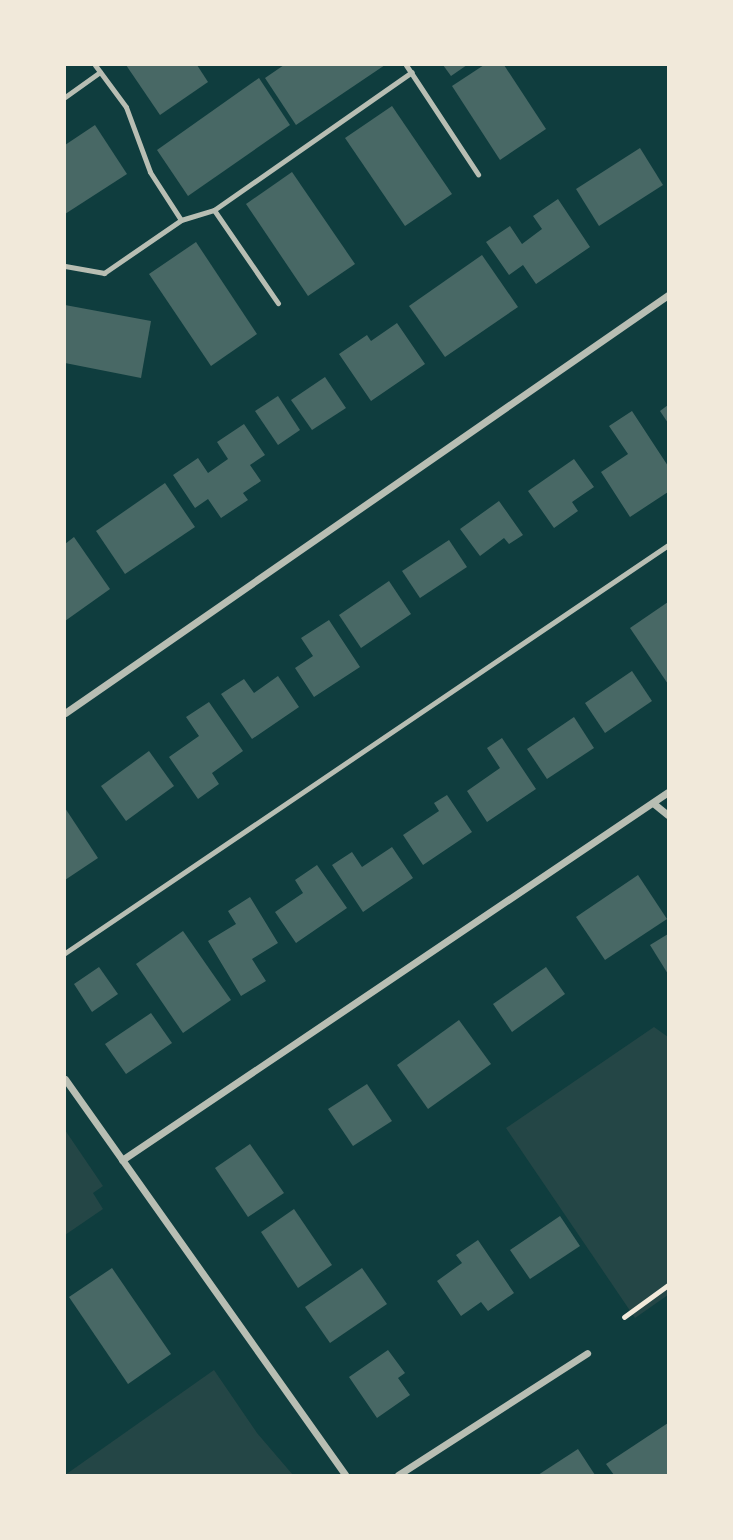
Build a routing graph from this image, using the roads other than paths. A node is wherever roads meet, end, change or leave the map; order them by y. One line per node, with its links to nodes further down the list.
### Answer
1 (95, 65): 3 (lane)
2 (407, 65): 4 (lane)
3 (100, 72): 5 (lane); 8 (lane)
4 (411, 72): 6 (lane); 7 (lane)
5 (65, 97)
6 (478, 174)
7 (214, 210): 8 (lane); 11 (lane)
8 (181, 220): 9 (lane)
9 (65, 265)
10 (668, 295): 13 (street)
11 (278, 303)
12 (668, 545): 17 (lane)
13 (65, 713)
14 (668, 792): 15 (street)
15 (653, 803): 16 (street); 19 (street)
16 (668, 815)
17 (65, 953)
18 (65, 1079): 19 (street)
19 (122, 1160): 21 (street)
20 (586, 1353): 22 (street)
21 (345, 1475)
22 (398, 1475)

